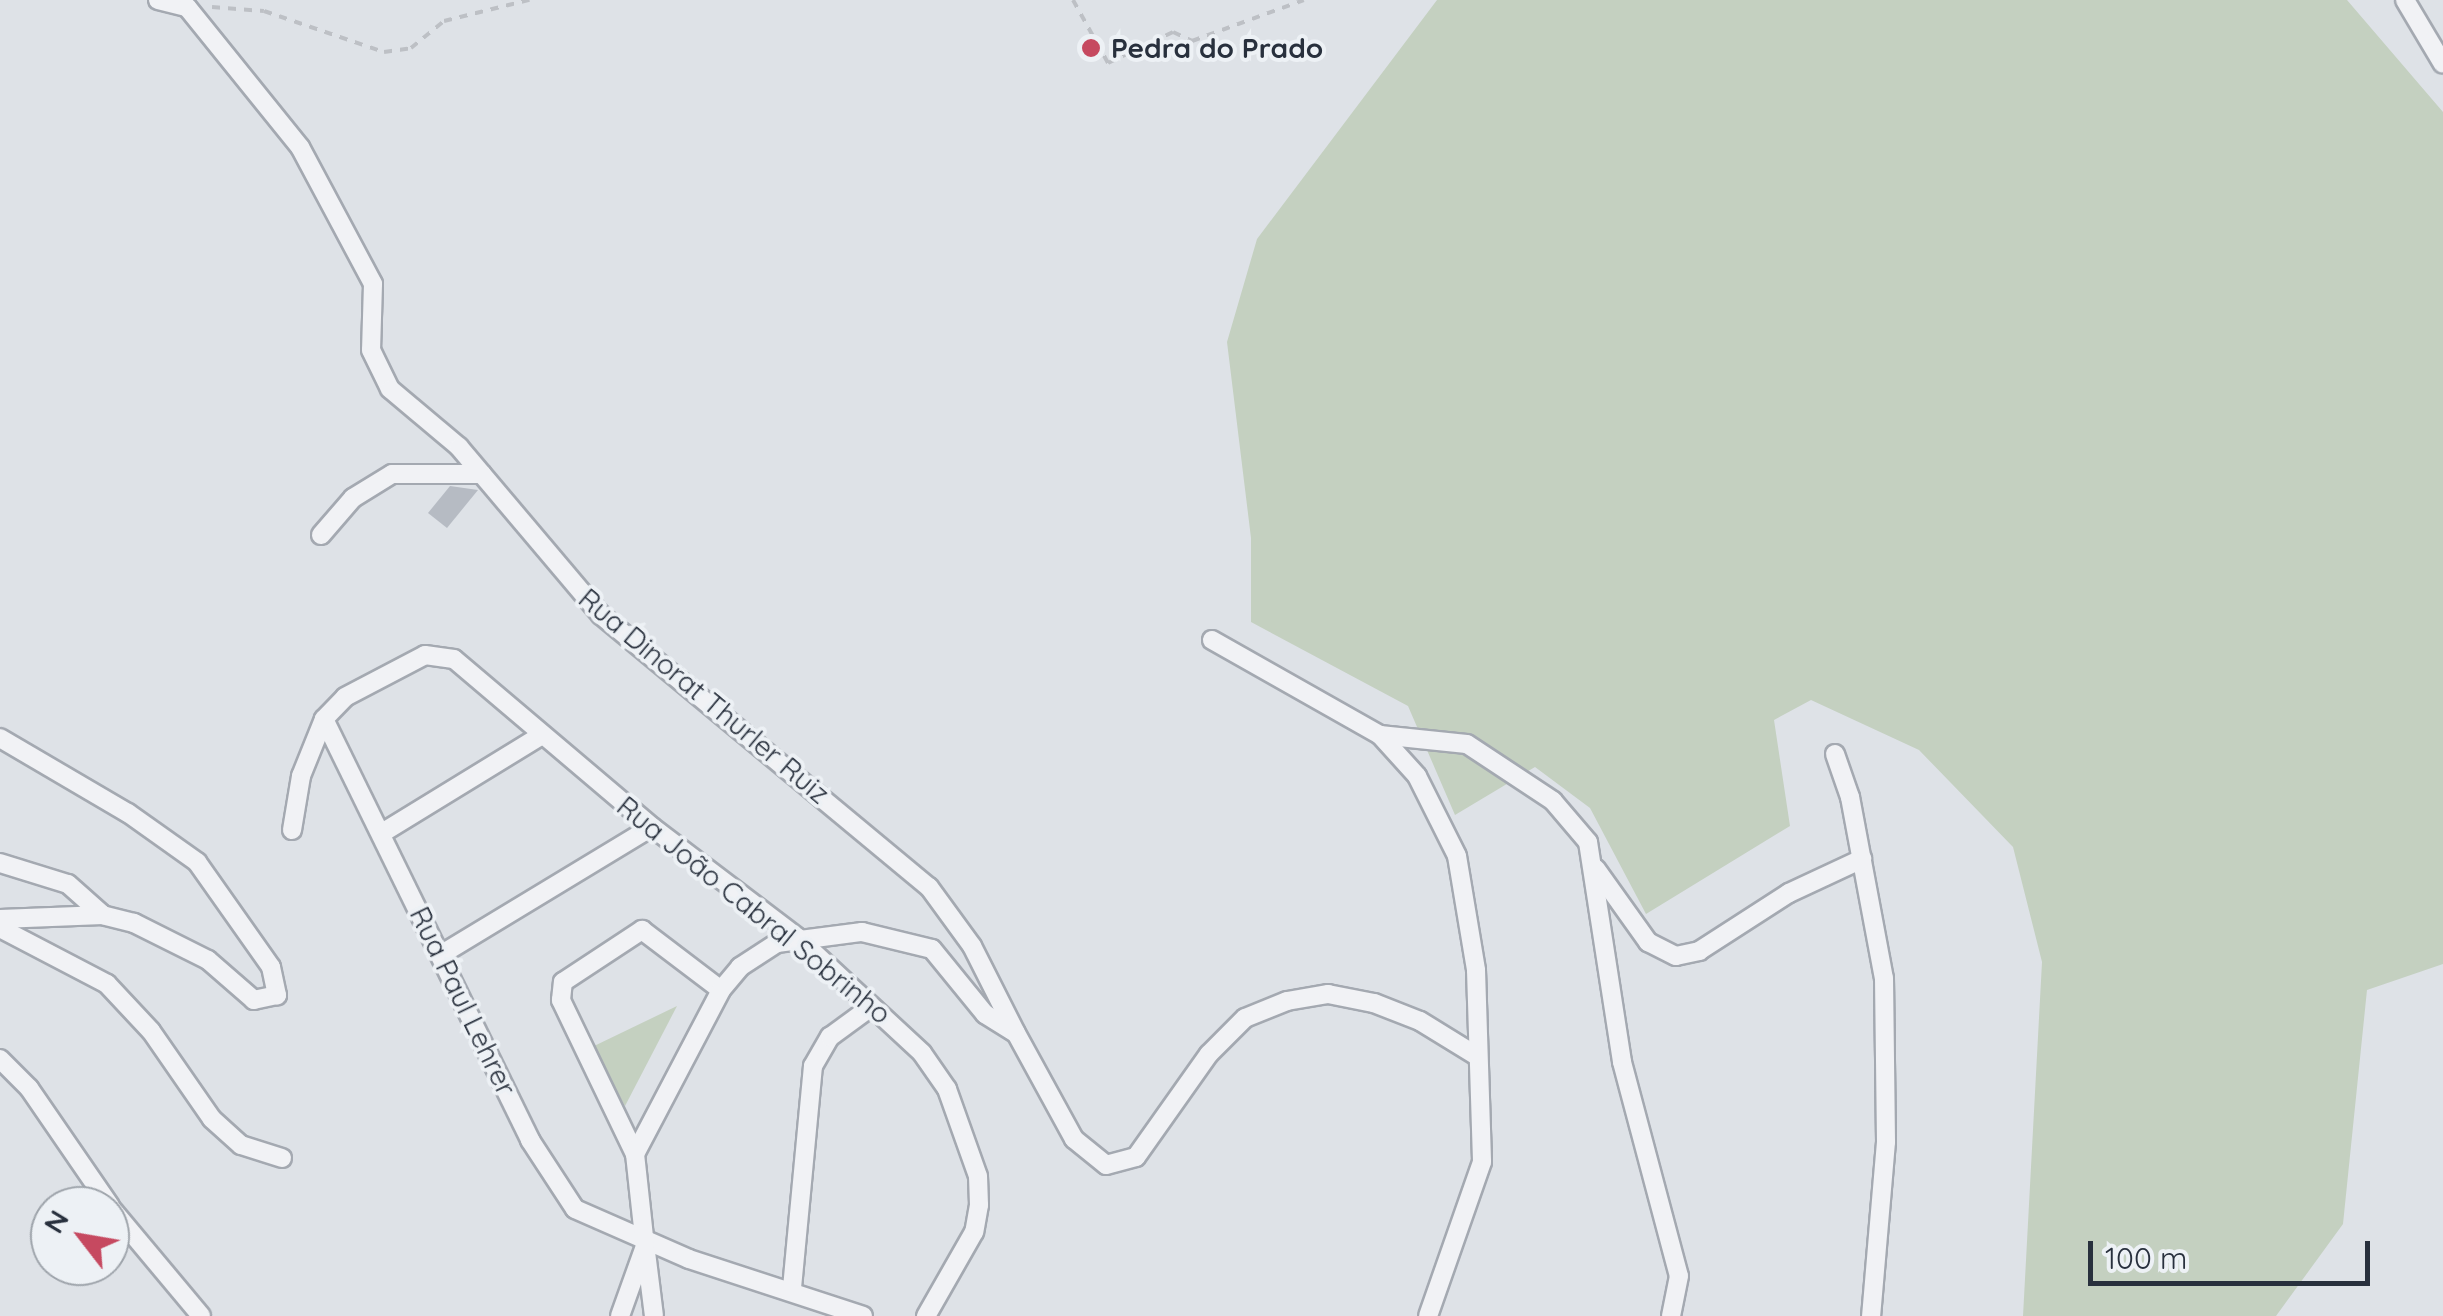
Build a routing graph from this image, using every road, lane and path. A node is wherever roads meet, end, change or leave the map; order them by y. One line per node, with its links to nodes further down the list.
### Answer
1 (158, 0): 6 (street)
2 (529, 0): 6 (path)
3 (1074, 0): 4 (path)
4 (1304, 0)
5 (2405, 0): 7 (street)
6 (187, 7): 8 (street, Rua Dinorat Thurler Ruiz)
7 (2443, 64)
8 (482, 474): 9 (street); 29 (street, Rua Dinorat Thurler Ruiz)
9 (321, 534)
10 (1212, 640): 13 (street)
11 (324, 719): 12 (street, Rua João Cabral Sobrinho); 17 (street); 18 (street, Rua Paul Lehrer)
12 (542, 734): 16 (street, Rua João Cabral Sobrinho); 18 (street)
13 (1380, 735): 21 (street); 30 (street)
14 (0, 738): 22 (street)
15 (1835, 754): 19 (street)
16 (652, 827): 25 (street, Rua João Cabral Sobrinho); 26 (street)
17 (292, 830)
18 (382, 833): 26 (street, Rua Paul Lehrer)
19 (1862, 858): 21 (street); 45 (street)
20 (0, 864): 22 (street)
21 (1594, 866): 44 (street)
22 (103, 916): 23 (street)
23 (0, 919)
24 (0, 928): 33 (street)
25 (798, 938): 27 (street, Rua Dinorat Thurler Ruiz); 28 (street, Rua João Cabral Sobrinho); 29 (street, Rua Dinorat Thurler Ruiz)
26 (442, 954): 36 (street, Rua Paul Lehrer)
27 (721, 990): 32 (street, Rua Dinorat Thurler Ruiz); 32 (street)
28 (871, 1007): 37 (street); 42 (street, Rua João Cabral Sobrinho)
29 (1016, 1033): 30 (street, Rua Dinorat Thurler Ruiz)
30 (1477, 1056): 43 (street)
31 (0, 1059): 34 (street)
32 (635, 1154): 36 (street)
33 (282, 1158)
34 (96, 1186)
35 (130, 1230): 38 (street)
36 (645, 1244): 37 (street); 39 (street); 40 (street)
37 (792, 1288): 41 (street)
38 (201, 1316)
39 (620, 1316)
40 (654, 1316)
41 (862, 1316)
42 (926, 1316)
43 (1428, 1316)
44 (1672, 1316)
45 (1871, 1316)

